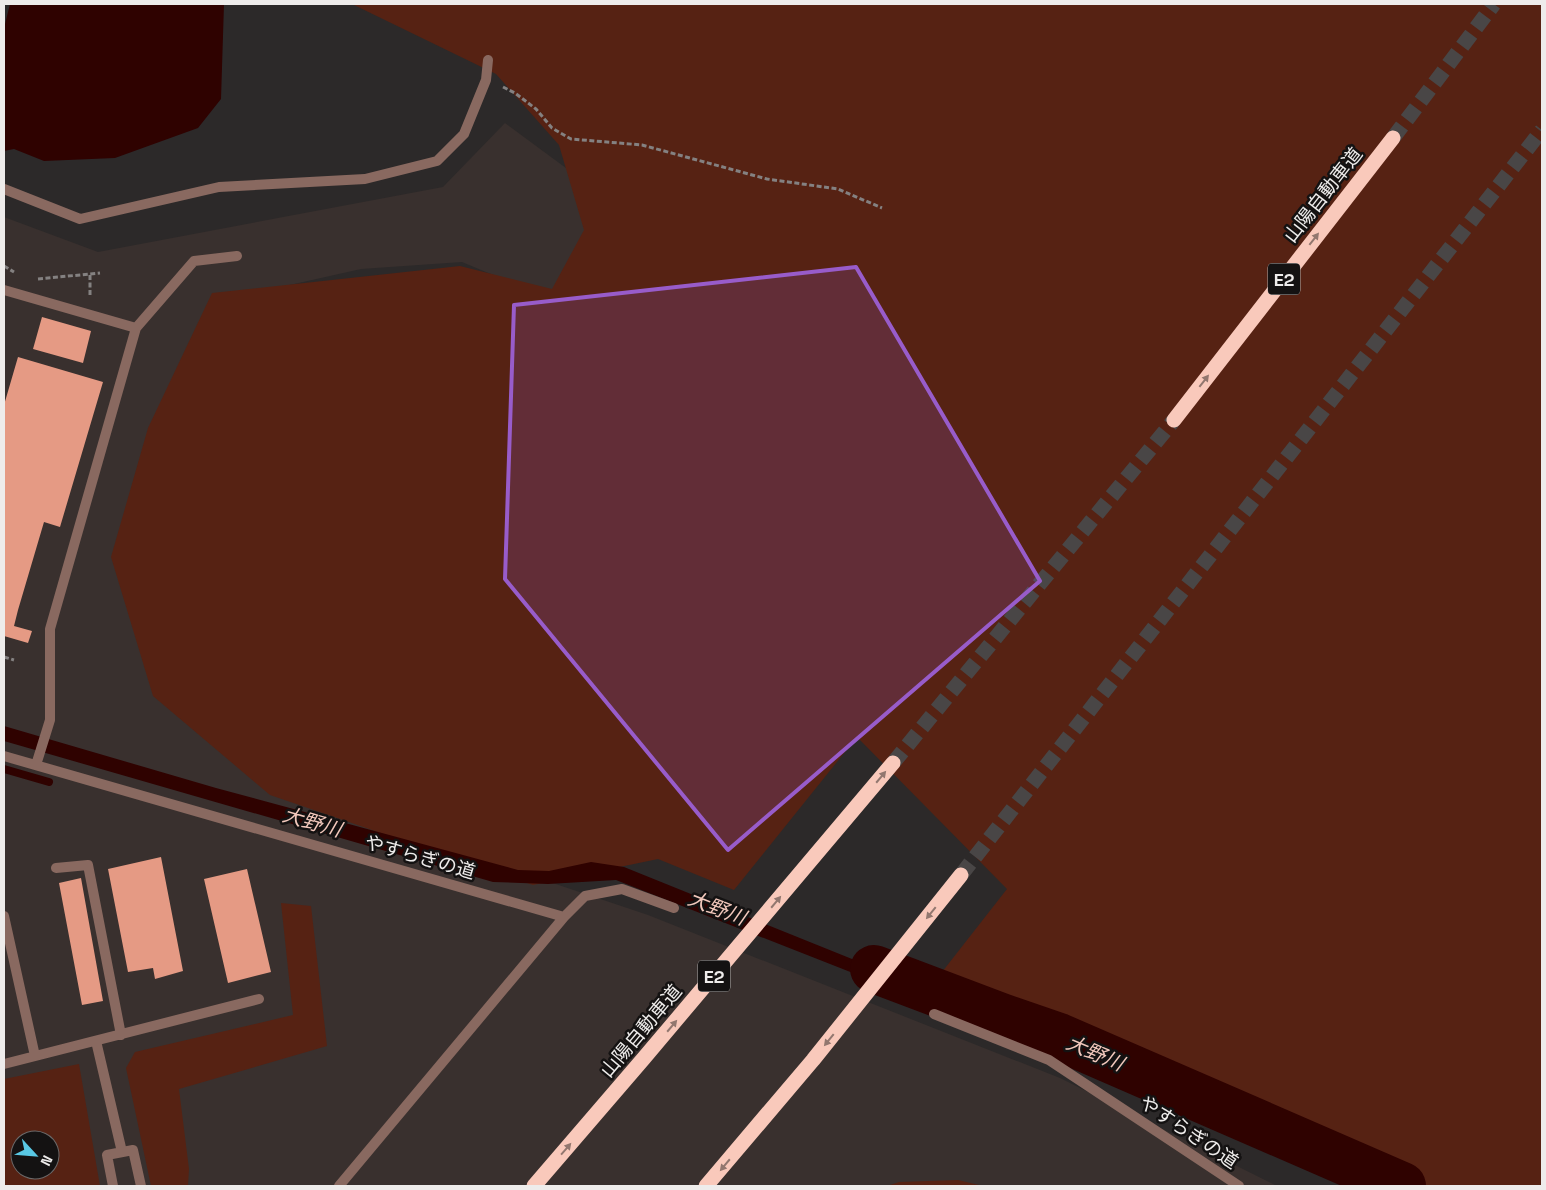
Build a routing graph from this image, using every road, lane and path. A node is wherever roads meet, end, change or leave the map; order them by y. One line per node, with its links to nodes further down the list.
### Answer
1 (488, 60): 2 (lane)
2 (486, 80): 4 (lane); 5 (path)
3 (1393, 138): 11 (highway, 山陽自動車道 / E2, one-way to 3)
4 (4, 189)
5 (882, 208)
6 (237, 256): 10 (lane)
7 (100, 273): 8 (path)
8 (36, 279)
9 (4, 290): 10 (lane)
10 (136, 328): 16 (lane)
11 (1174, 420)
12 (4, 657): 13 (path)
13 (14, 660)
14 (4, 756): 16 (lane, やすらぎの道)
15 (893, 763): 32 (highway, 山陽自動車道 / E2, one-way to 15)
16 (36, 765): 21 (lane, やすらぎの道)
17 (56, 868): 24 (lane)
18 (961, 875): 33 (highway, one-way to 33)
19 (674, 908): 21 (lane)
20 (4, 916): 26 (lane)
21 (564, 917): 31 (lane)
22 (259, 999): 24 (lane)
23 (934, 1014): 34 (lane, やすらぎの道)
24 (121, 1035): 25 (lane)
25 (96, 1041): 26 (lane); 28 (lane)
26 (35, 1056): 27 (lane)
27 (4, 1064)
28 (122, 1152): 29 (lane); 30 (lane)
29 (113, 1186)
30 (141, 1186)
31 (339, 1186)
32 (534, 1186)
33 (706, 1186)
34 (1239, 1186)

